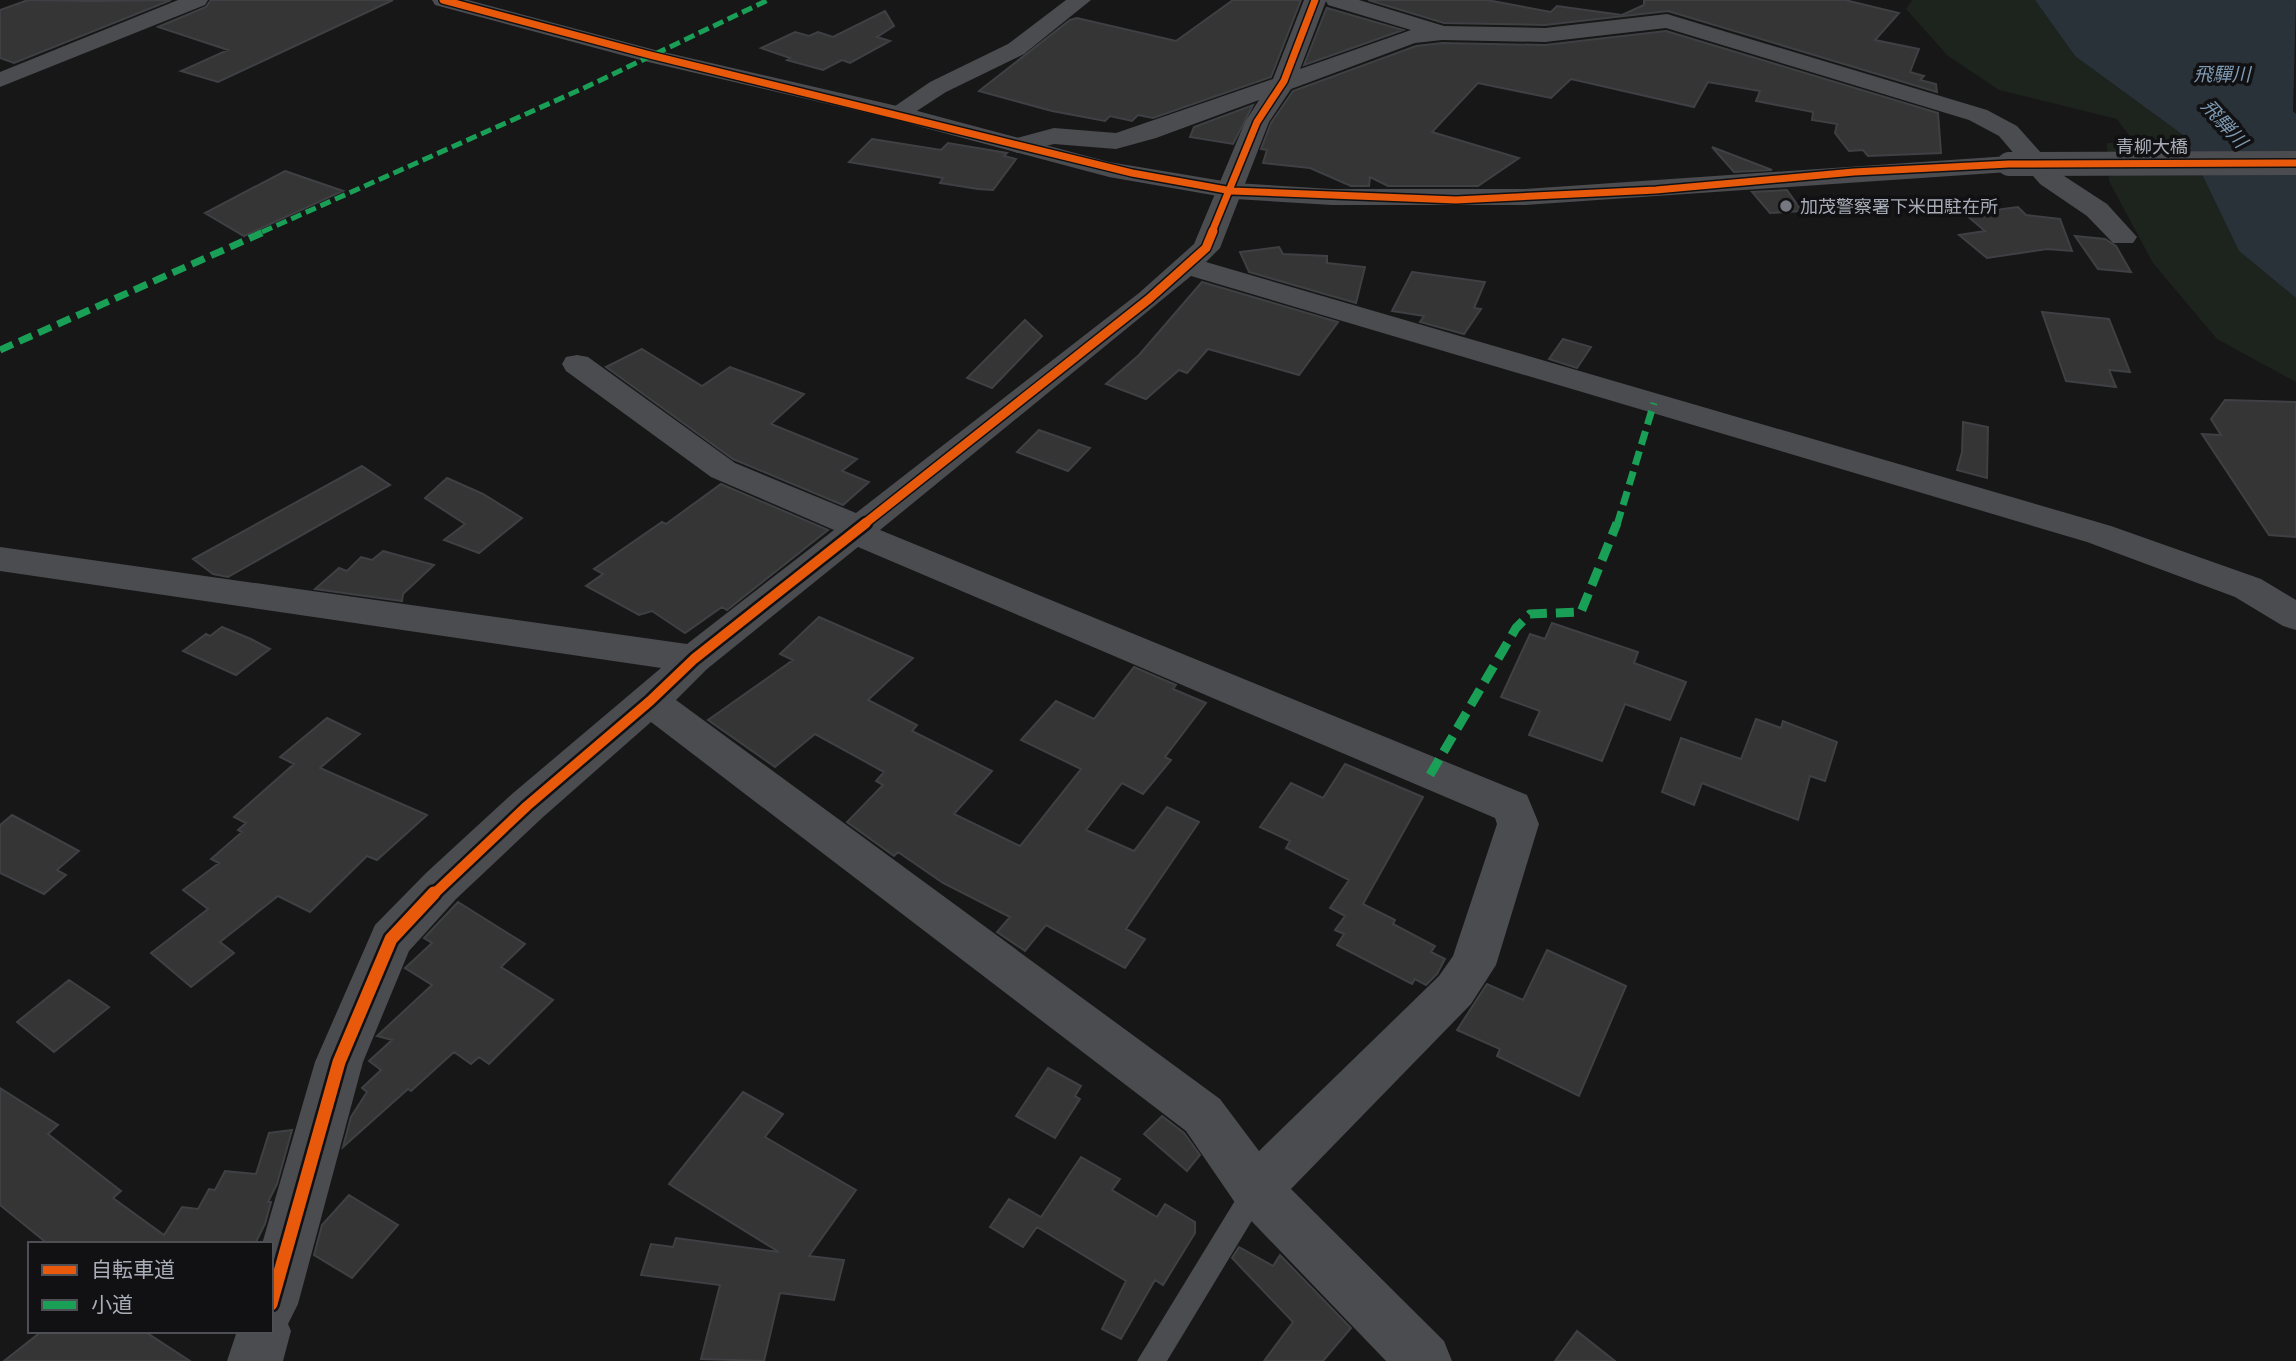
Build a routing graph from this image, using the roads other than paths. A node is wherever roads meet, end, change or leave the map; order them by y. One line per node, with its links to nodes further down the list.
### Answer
1 (197, 0): 8 (street)
2 (443, 0): 10 (street, 青柳大橋)
3 (1080, 0): 10 (street)
4 (1315, 0): 9 (street)
5 (1336, 0): 7 (street)
6 (1664, 10): 7 (street); 14 (street)
7 (1442, 33): 9 (street)
8 (0, 80)
9 (1283, 81): 11 (street); 13 (street)
10 (897, 113): 11 (street, 青柳大橋)
11 (1018, 145): 13 (street, 青柳大橋)
12 (2296, 163): 13 (street, 青柳大橋, bridge)
13 (1232, 191): 15 (street)
14 (2123, 237)
15 (1188, 266): 17 (street); 19 (street)
16 (577, 364): 17 (street)
17 (859, 531): 20 (street); 22 (street)
18 (0, 559): 20 (street)
19 (2296, 617)
20 (694, 659): 21 (street)
21 (650, 701): 22 (street); 23 (street)
22 (1256, 1189): 26 (lane); 27 (street)
23 (273, 1297)
24 (263, 1333): 25 (street)
25 (255, 1361)
26 (1151, 1361)
27 (1424, 1361)

